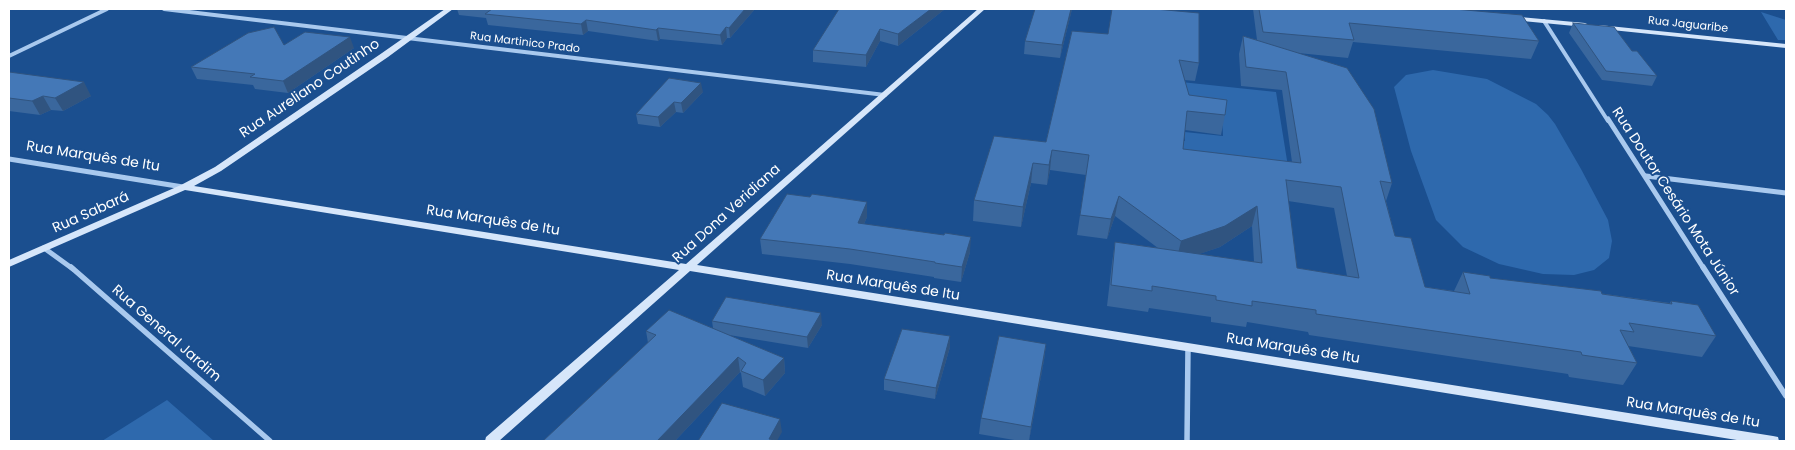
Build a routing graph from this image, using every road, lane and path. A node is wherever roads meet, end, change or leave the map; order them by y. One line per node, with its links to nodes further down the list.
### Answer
1 (107, 9): 9 (street)
2 (164, 9): 7 (street, Rua Martinico Prado)
3 (448, 9): 7 (street, Rua Aureliano Coutinho)
4 (982, 9): 10 (street, Rua Dona Veridiana)
5 (1501, 17): 6 (street, Rua Jaguaribe)
6 (1544, 21): 8 (street, Rua Jaguaribe); 12 (street, Rua Doutor Cesário Mota Júnior)
7 (408, 38): 10 (street, Rua Martinico Prado); 13 (street, Rua Aureliano Coutinho)
8 (1786, 46)
9 (9, 56)
10 (885, 95): 17 (street, Rua Dona Veridiana)
11 (9, 159): 13 (street, Rua Marquês de Itu)
12 (1646, 176): 14 (street); 19 (street, Rua Doutor Cesário Mota Júnior)
13 (184, 187): 15 (street, Rua Sabará); 17 (street, Rua Marquês de Itu)
14 (1786, 193)
15 (44, 248): 16 (street, Rua Sabará); 20 (street, Rua General Jardim)
16 (9, 264)
17 (688, 268): 18 (street, Rua Marquês de Itu); 21 (street, Rua Dona Veridiana)
18 (1188, 348): 22 (street); 23 (street, Rua Marquês de Itu)
19 (1786, 396)
20 (270, 441)
21 (491, 441)
22 (1187, 441)
23 (1773, 441)

